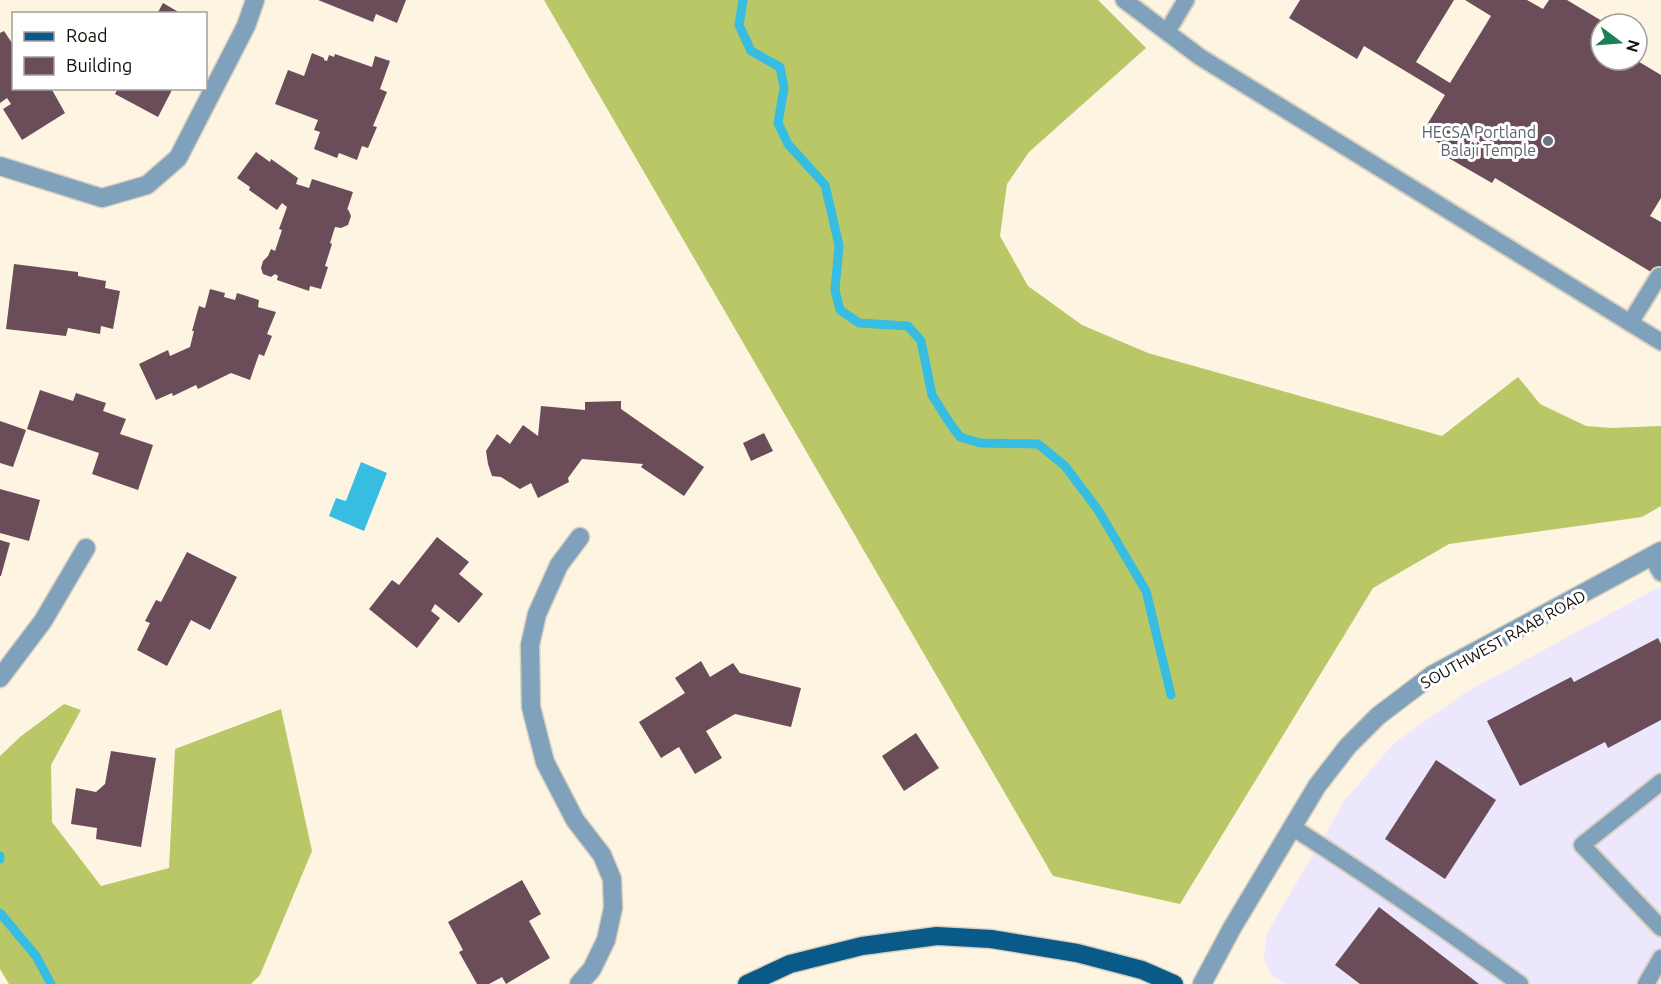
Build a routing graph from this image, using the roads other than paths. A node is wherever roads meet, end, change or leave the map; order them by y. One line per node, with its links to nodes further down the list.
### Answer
1 (255, 0): 5 (street)
2 (1124, 0): 4 (lane)
3 (1186, 0): 4 (lane)
4 (1167, 32): 7 (lane)
5 (0, 166)
6 (1659, 276): 7 (lane)
7 (1630, 323): 8 (lane)
8 (1661, 342)
9 (580, 537): 18 (street)
10 (86, 548): 13 (street)
11 (1656, 554): 12 (lane); 15 (street, SOUTHWEST RAAB ROAD)
12 (1661, 573)
13 (0, 678)
14 (1661, 782): 16 (lane)
15 (1292, 827): 21 (street, SOUTHWEST RAAB ROAD); 22 (lane)
16 (1661, 928)
17 (1661, 958): 23 (lane)
18 (579, 984)
19 (747, 984): 20 (main road)
20 (1174, 984)
21 (1202, 984)
22 (1520, 984)
23 (1646, 984)

